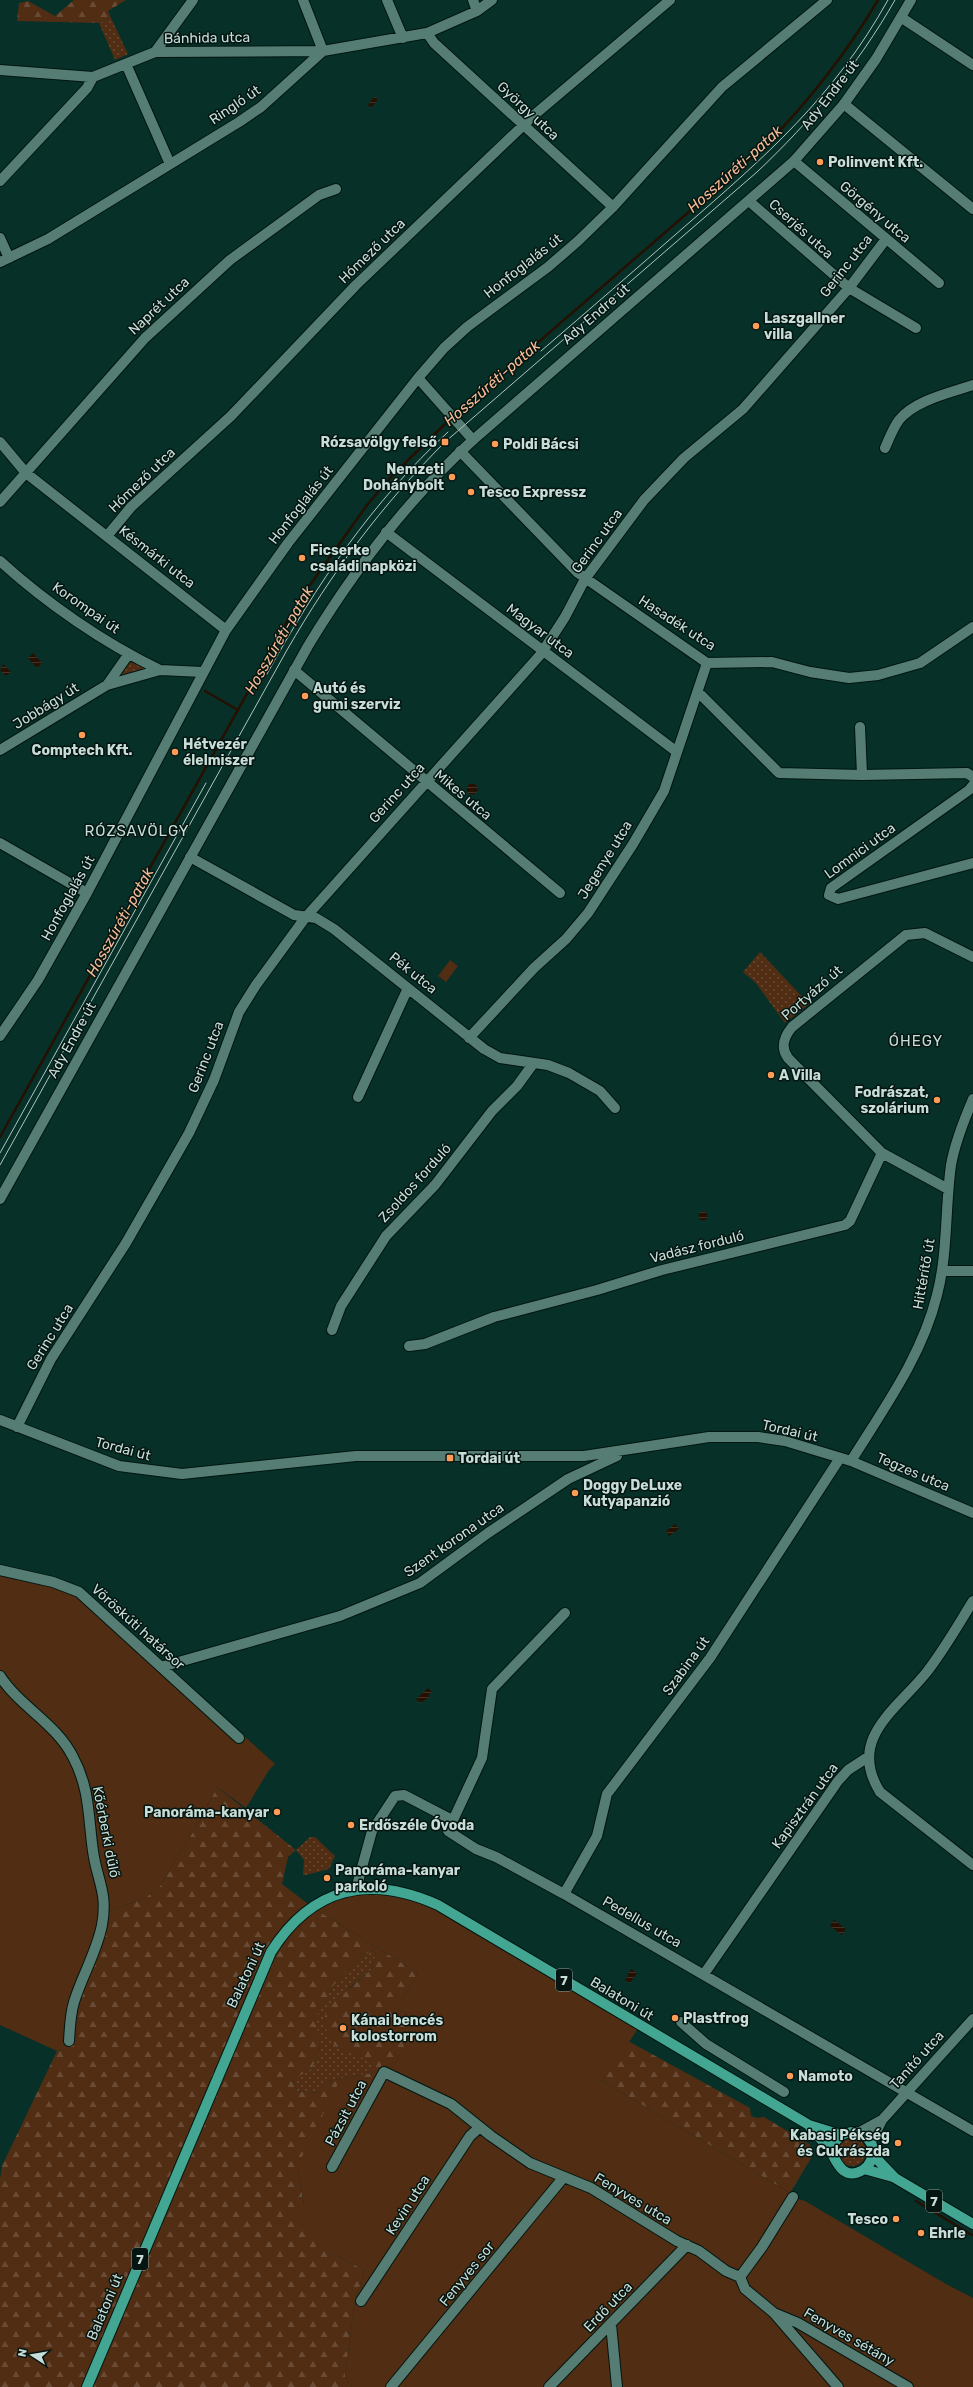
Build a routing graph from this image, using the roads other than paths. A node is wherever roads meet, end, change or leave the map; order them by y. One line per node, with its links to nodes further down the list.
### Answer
1 (193, 0): 14 (street)
2 (303, 0): 13 (street)
3 (387, 0): 12 (street)
4 (473, 0): 9 (street)
5 (492, 0): 9 (street)
6 (670, 0): 20 (street, Hómező utca)
7 (827, 0): 26 (street, Honfoglalás út)
8 (911, 0): 10 (street, Ady Endre út)
9 (477, 11): 11 (street)
10 (902, 18): 16 (street); 19 (street, Ady Endre út)
11 (427, 33): 12 (street); 20 (street, György utca)
12 (403, 38): 13 (street)
13 (323, 50): 14 (street, Bánhida utca); 22 (street, Ringló út)
14 (155, 52): 15 (street, Bánhida utca)
15 (126, 64): 18 (street, Bánhida utca); 22 (street)
16 (973, 65)
17 (0, 70): 18 (street, Bánhida utca)
18 (93, 77): 23 (street)
19 (844, 104): 21 (street, Ady Endre út); 27 (street)
20 (523, 126): 26 (street, György utca); 43 (street, Hómező utca)
21 (794, 161): 25 (street, Ady Endre út); 29 (street, Görgény utca)
22 (170, 164): 30 (street, Ringló út)
23 (0, 180)
24 (336, 189): 40 (street, Naprét utca)
25 (748, 201): 32 (street, Cserjés utca); 36 (street, Ady Endre út)
26 (612, 207): 34 (street, Honfoglalás út)
27 (973, 209)
28 (0, 238): 30 (street)
29 (886, 239): 31 (street, Görgény utca); 32 (street, Gerinc utca)
30 (4, 260)
31 (939, 284)
32 (849, 288): 33 (street, Cserjés utca); 45 (street, Gerinc utca)
33 (916, 328)
34 (418, 378): 36 (street); 47 (street, Honfoglalás út)
35 (973, 385): 38 (street)
36 (473, 440): 39 (street, Ady Endre út)
37 (0, 442): 40 (street, Késmárki utca)
38 (885, 448)
39 (460, 451): 42 (street, Ady Endre út); 45 (street, Hasadék utca)
40 (26, 473): 41 (street, Naprét utca); 43 (street, Késmárki utca)
41 (0, 502)
42 (386, 532): 48 (street, Magyar utca); 52 (street, Ady Endre út)
43 (107, 536): 47 (street, Késmárki utca)
44 (0, 561): 49 (street, Korompai út)
45 (585, 579): 48 (street, Gerinc utca); 50 (street, Hasadék utca)
46 (973, 627): 50 (street, Hasadék utca)
47 (226, 630): 53 (street, Honfoglalás út)
48 (543, 651): 58 (street, Magyar utca); 61 (street, Gerinc utca)
49 (128, 654): 51 (street, Korompai út); 54 (street, Jobbágy út)
50 (707, 663): 55 (street, Jegenye utca)
51 (160, 670): 53 (street, Jobbágy út); 54 (street, Jobbágy út)
52 (294, 670): 61 (street, Mikes utca); 64 (street, Ady Endre út)
53 (203, 672): 66 (street, Honfoglalás út)
54 (107, 685): 57 (street, Jobbágy út)
55 (698, 692): 58 (street, Jegenye utca); 59 (street)
56 (860, 727): 59 (street)
57 (0, 750)
58 (677, 752): 72 (street, Jegenye utca)
59 (862, 775): 60 (street)
60 (973, 777)
61 (426, 782): 67 (street, Mikes utca); 68 (street, Gerinc utca)
62 (973, 785): 65 (street, Lomnici utca)
63 (0, 843): 66 (street)
64 (190, 857): 68 (street, Pék utca); 79 (street, Ady Endre út)
65 (973, 863)
66 (87, 893): 71 (street, Honfoglalás út)
67 (560, 893)
68 (305, 918): 70 (street, Pék utca); 85 (street, Gerinc utca)
69 (973, 957): 77 (street, Portyázó út)
70 (408, 988): 72 (street, Pék utca); 74 (street)
71 (0, 1036)
72 (470, 1038): 73 (street, Pék utca)
73 (533, 1064): 76 (street, Pék utca); 82 (street, Zsoldos forduló)
74 (358, 1097)
75 (973, 1099): 78 (street, Hittérítő út)
76 (615, 1108)
77 (882, 1153): 78 (street); 83 (street, Vadász forduló)
78 (948, 1189): 80 (street, Hittérítő út)
79 (0, 1199)
80 (942, 1270): 81 (street); 88 (street, Hittérítő út)
81 (973, 1270)
82 (332, 1330)
83 (409, 1346)
84 (0, 1420): 85 (street, Tordai út)
85 (17, 1427): 86 (street, Tordai út)
86 (639, 1448): 87 (street, Tordai út); 93 (street, Szent korona utca)
87 (840, 1458): 88 (street, Tegzes utca); 100 (street, Szabina út)
88 (851, 1461): 89 (street, Tegzes utca)
89 (973, 1513)
90 (0, 1570): 93 (street, Vöröskúti határsor)
91 (973, 1601): 96 (street)
92 (565, 1613): 97 (street)
93 (161, 1667): 95 (street, Vöröskúti határsor)
94 (0, 1676): 104 (street, Kőérberki dűlő)
95 (239, 1738)
96 (868, 1757): 98 (street); 101 (street, Kapisztrán utca)
97 (452, 1820): 99 (street); 100 (street, Pedellus utca)
98 (973, 1866)
99 (356, 1889): 109 (main road, Balatoni út / 7); 130 (main road, Balatoni út / 7)
100 (564, 1894): 101 (street, Pedellus utca)
101 (704, 1974): 108 (street, Pedellus utca)
102 (973, 2019): 108 (street, Tanító utca)
103 (681, 2022): 106 (street)
104 (69, 2041)
105 (384, 2072): 112 (street, Fenyves utca); 119 (street, Pázsit utca)
106 (762, 2079): 107 (street); 109 (street)
107 (784, 2092)
108 (907, 2092): 110 (street, Tanító utca); 113 (street, Pedellus utca)
109 (754, 2093): 111 (main road, Balatoni út / 7)
110 (882, 2120): 114 (street, Tanító utca); 116 (street, Tanító utca)
111 (808, 2125): 115 (main road, Balatoni út / 7); 117 (main road, Balatoni út / 7)
112 (480, 2127): 121 (street, Fenyves utca); 127 (street, Kevin utca)
113 (973, 2131)
114 (860, 2132): 115 (main road, Balatoni út / 7); 116 (main road)
115 (841, 2135): 117 (main road)
116 (871, 2142): 118 (main road)
117 (831, 2153): 120 (main road, Balatoni út / 7)
118 (873, 2155): 120 (main road); 122 (main road, Balatoni út / 7)
119 (332, 2167)
120 (864, 2169): 122 (main road, Balatoni út / 7)
121 (563, 2178): 125 (street, Fenyves utca); 131 (street, Fenyves sor)
122 (895, 2178): 124 (main road, Balatoni út / 7)
123 (793, 2197): 126 (street)
124 (973, 2224)
125 (687, 2245): 126 (street, Fenyves utca); 129 (street, Erdő utca)
126 (740, 2277): 128 (street)
127 (361, 2301)
128 (774, 2313): 134 (street); 135 (street, Fenyves sétány)
129 (611, 2324): 132 (street, Erdő utca); 133 (street)
130 (86, 2387)
131 (391, 2387)
132 (549, 2387)
133 (617, 2387)
134 (838, 2387)
135 (908, 2387)

